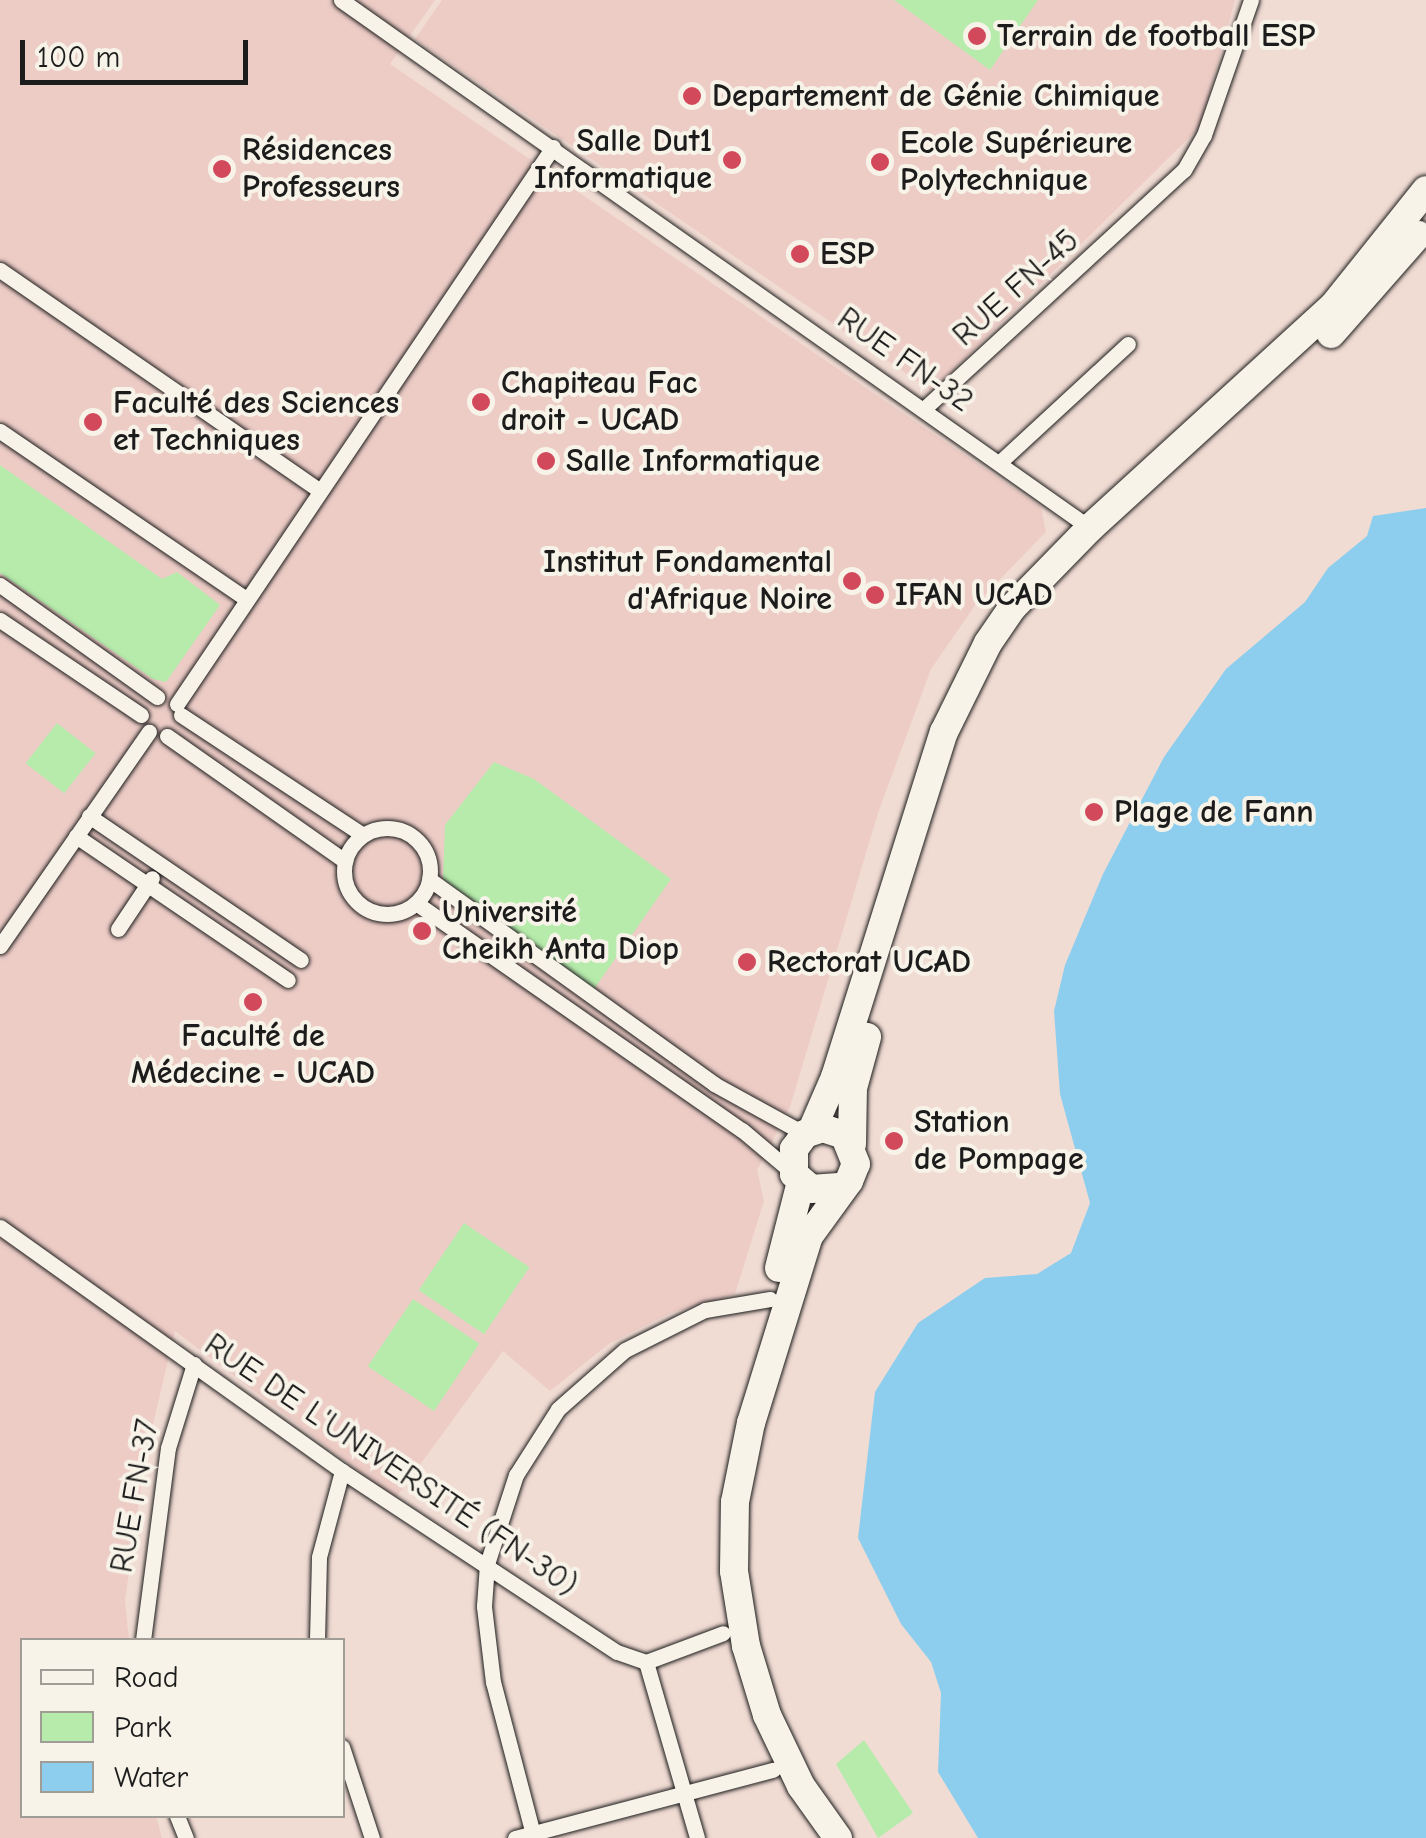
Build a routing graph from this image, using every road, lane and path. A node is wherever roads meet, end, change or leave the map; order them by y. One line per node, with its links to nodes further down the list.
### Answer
1 (341, 0): 3 (street, RUE FN-32)
2 (1251, 0): 8 (street, RUE FN-45)
3 (553, 147): 8 (street, RUE FN-32); 11 (street)
4 (1426, 190): 12 (highway)
5 (1426, 222): 38 (highway)
6 (0, 270): 11 (street)
7 (1128, 344): 10 (street)
8 (926, 407): 10 (street, RUE FN-32)
9 (0, 431): 14 (street)
10 (1000, 462): 12 (street, RUE FN-32)
11 (319, 490): 14 (street)
12 (1090, 528): 37 (highway)
13 (0, 585): 16 (street)
14 (245, 598): 17 (street)
15 (0, 620): 18 (street)
16 (158, 697): 17 (street); 18 (street)
17 (179, 710): 20 (street); 22 (street)
18 (141, 715): 19 (street)
19 (149, 732): 20 (street); 21 (street)
20 (167, 736): 24 (street)
21 (89, 816): 23 (street); 25 (street)
22 (364, 835): 24 (street); 26 (street)
23 (76, 836): 27 (street); 33 (street)
24 (345, 861): 29 (street)
25 (162, 865): 27 (street); 28 (street)
26 (429, 879): 29 (street); 37 (street)
27 (148, 883): 30 (street); 31 (street)
28 (197, 890): 30 (street); 32 (street)
29 (416, 904): 39 (street)
30 (184, 908): 34 (street)
31 (118, 929)
32 (255, 929): 34 (street); 35 (street)
33 (0, 946)
34 (242, 948): 36 (street)
35 (302, 960)
36 (288, 980)
37 (808, 1132): 38 (highway); 39 (highway)
38 (852, 1144): 40 (highway)
39 (798, 1178): 40 (highway); 42 (highway)
40 (842, 1187): 58 (highway)
41 (0, 1226): 43 (street, RUE DE L'UNIVERSITÉ (FN-30))
42 (770, 1299): 45 (street); 46 (highway)
43 (194, 1364): 44 (street, RUE DE L'UNIVERSITÉ (FN-30)); 47 (street, RUE FN-37)
44 (342, 1470): 45 (street, RUE DE L'UNIVERSITÉ (FN-30)); 48 (street)
45 (488, 1564): 49 (street, RUE DE L'UNIVERSITÉ (FN-30)); 53 (street)
46 (724, 1634): 49 (street); 51 (highway)
47 (144, 1638)
48 (317, 1638)
49 (646, 1662): 52 (street)
50 (345, 1756): 54 (street)
51 (772, 1770): 52 (street); 57 (highway)
52 (686, 1790): 53 (street); 56 (street)
53 (533, 1836): 55 (street)
54 (372, 1838)
55 (515, 1838)
56 (698, 1838)
57 (819, 1838)
58 (838, 1838)

